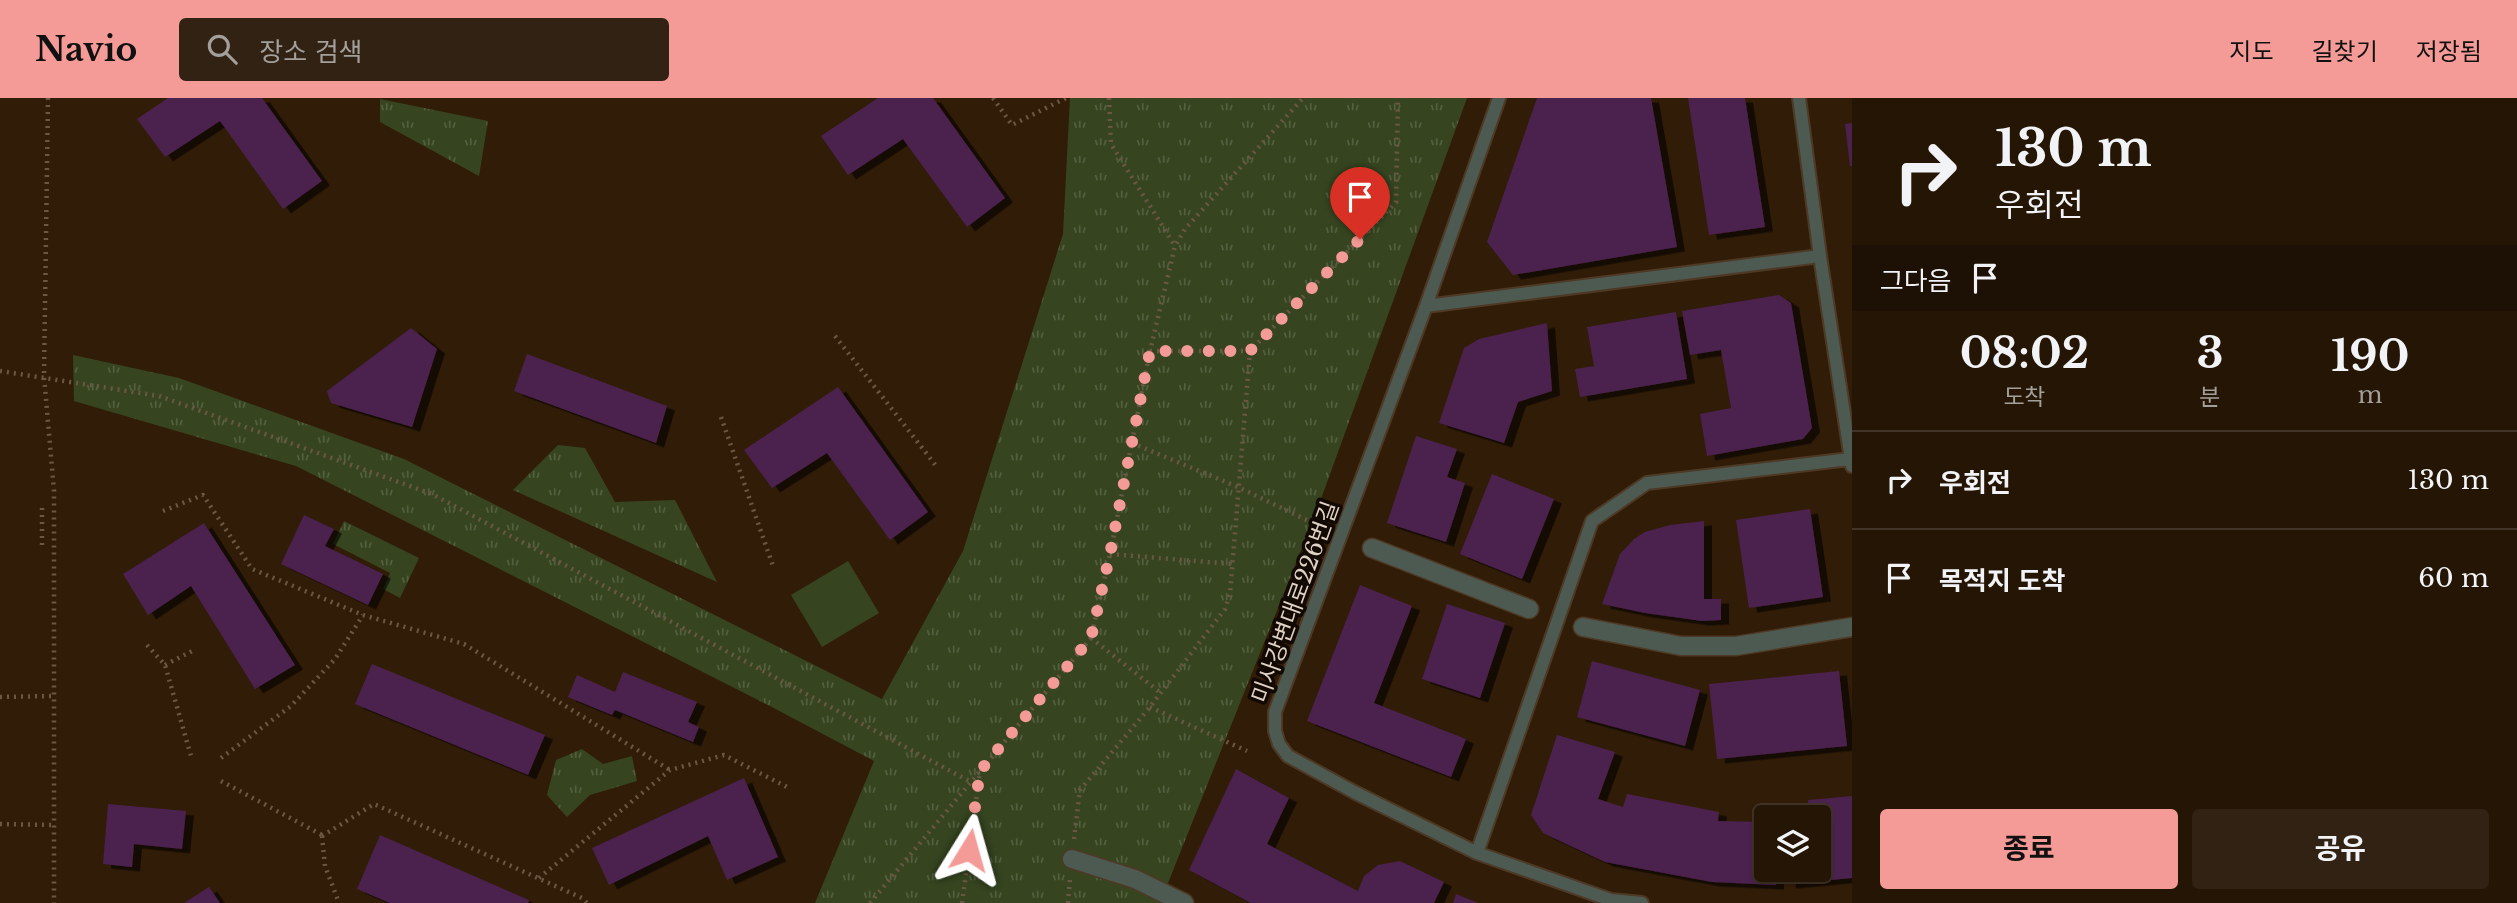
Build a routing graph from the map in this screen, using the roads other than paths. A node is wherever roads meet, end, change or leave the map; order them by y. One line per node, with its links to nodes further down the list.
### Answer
1 (1499, 98): 4 (lane, 미사강변대로226번길)
2 (1799, 98): 3 (lane)
3 (1820, 256): 4 (lane); 5 (lane)
4 (1426, 306): 10 (lane, 미사강변대로226번길)
5 (1851, 463): 10 (lane)
6 (1372, 548): 7 (street)
7 (1529, 609)
8 (1583, 627): 9 (street)
9 (1852, 627)
10 (1477, 853): 13 (lane, 미사강변대로226번길)
11 (1072, 859): 12 (street)
12 (1184, 903)
13 (1642, 903)

